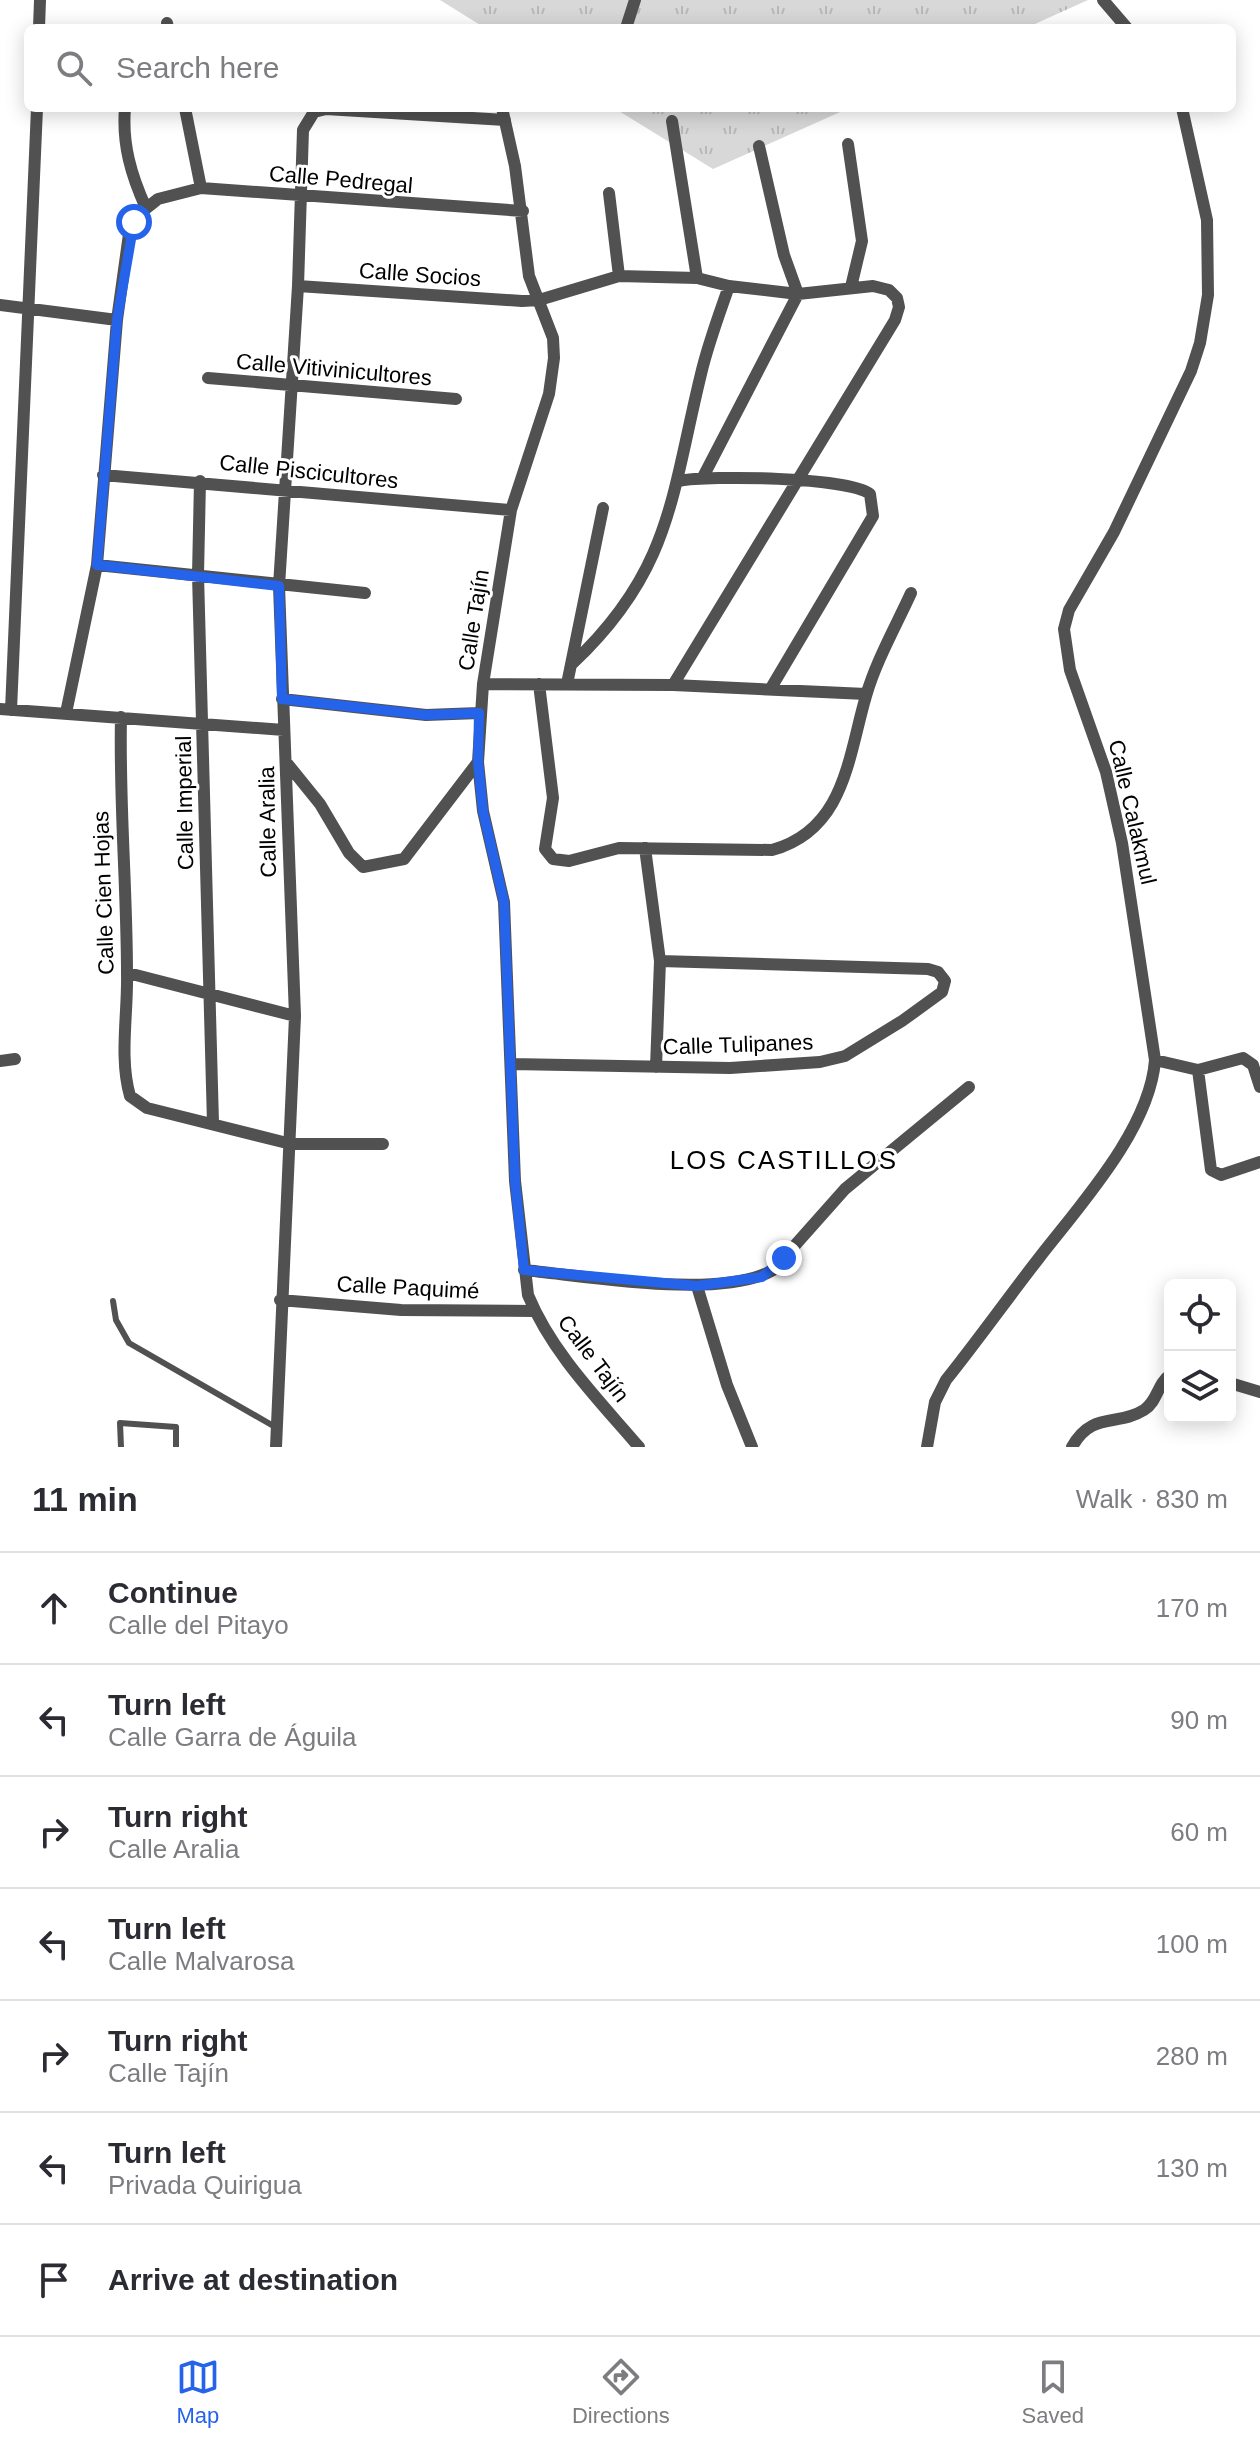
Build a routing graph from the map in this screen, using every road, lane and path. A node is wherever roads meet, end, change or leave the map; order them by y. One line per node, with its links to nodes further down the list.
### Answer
1 (40, 0): 4 (street)
2 (635, 0): 5 (street)
3 (1103, 0): 6 (street)
4 (39, 24)
5 (627, 24)
6 (1124, 24)
7 (37, 112): 30 (street)
8 (125, 112): 20 (street)
9 (186, 112): 17 (street)
10 (317, 112): 19 (street, Calle Aralia)
11 (412, 112): 13 (street, Calle Aralia)
12 (1183, 112): 70 (street, Calle Calakmul)
13 (503, 114): 21 (street, Calle Tajín)
14 (672, 121): 23 (street)
15 (848, 144): 26 (street)
16 (759, 146): 27 (street)
17 (201, 188): 19 (street, Calle Pedregal); 20 (street, Calle Pedregal)
18 (609, 193): 22 (street)
19 (300, 196): 21 (street, Calle Pedregal); 24 (street, Calle Aralia)
20 (146, 208): 31 (street)
21 (523, 211): 28 (street, Calle Tajín)
22 (619, 276): 23 (street); 28 (street)
23 (697, 278): 25 (street)
24 (298, 286): 28 (street, Calle Socios); 33 (street, Calle Aralia)
25 (729, 286): 27 (street); 38 (street)
26 (851, 287): 27 (street); 39 (street)
27 (798, 294): 36 (street)
28 (539, 300): 42 (street, Calle Tajín)
29 (0, 305): 30 (street)
30 (31, 310): 31 (street); 56 (street)
31 (117, 320): 35 (street)
32 (208, 378): 33 (street, Calle Vitivinicultores)
33 (289, 386): 34 (street, Calle Vitivinicultores); 40 (street, Calle Aralia)
34 (456, 399)
35 (103, 475): 37 (street, Calle Piscicultores); 43 (street)
36 (703, 477): 38 (street); 39 (street)
37 (200, 481): 40 (street, Calle Piscicultores); 44 (street, Calle Imperial)
38 (679, 481): 48 (street)
39 (795, 481): 52 (street); 53 (street)
40 (282, 490): 42 (street, Calle Piscicultores); 45 (street, Calle Aralia)
41 (603, 508): 48 (street)
42 (511, 510): 49 (street, Calle Tajín)
43 (97, 565): 44 (street); 57 (street)
44 (198, 575): 45 (street); 60 (street, Calle Imperial)
45 (279, 586): 46 (street); 55 (street, Calle Aralia)
46 (365, 593)
47 (911, 593): 54 (street)
48 (572, 664): 51 (street)
49 (483, 684): 50 (street); 58 (street, Calle Tajín)
50 (539, 684): 51 (street); 64 (street)
51 (567, 684): 52 (street)
52 (673, 685): 53 (street)
53 (771, 688): 54 (street)
54 (866, 694): 64 (street)
55 (282, 699): 58 (street); 61 (street, Calle Aralia)
56 (6, 709): 57 (street)
57 (66, 713): 59 (street)
58 (479, 713): 63 (street, Calle Tajín)
59 (121, 717): 60 (street); 66 (street, Calle Cien Hojas)
60 (203, 725): 61 (street); 67 (street, Calle Imperial)
61 (284, 730): 62 (street, Calle Aralia)
62 (286, 762): 63 (street); 68 (street, Calle Aralia)
63 (478, 762): 72 (street, Calle Tajín)
64 (645, 848): 65 (street)
65 (660, 961): 73 (street); 73 (street, Calle Tulipanes)
66 (128, 973): 67 (street); 77 (street, Calle Cien Hojas)
67 (209, 996): 68 (street); 77 (street, Calle Imperial)
68 (295, 1016): 78 (street, Calle Aralia)
69 (15, 1059): 71 (street)
70 (1155, 1060): 74 (street); 96 (street, Calle Calakmul)
71 (0, 1061)
72 (511, 1064): 73 (street, Calle Tulipanes); 81 (street, Calle Tajín)
73 (656, 1067)
74 (1198, 1070): 76 (street); 80 (street)
75 (969, 1087): 82 (street)
76 (1260, 1087)
77 (213, 1123): 78 (street)
78 (291, 1144): 79 (street); 83 (street, Calle Aralia)
79 (383, 1144)
80 (1260, 1162)
81 (524, 1270): 82 (street); 85 (street, Calle Tajín)
82 (697, 1286): 95 (street)
83 (280, 1300): 85 (street, Calle Paquimé); 89 (street, Calle Aralia)
84 (113, 1301): 89 (lane)
85 (535, 1311): 94 (street, Calle Tajín)
86 (1164, 1379): 90 (street)
87 (1236, 1385): 88 (street)
88 (1260, 1392)
89 (279, 1430): 93 (street, Calle Aralia)
90 (1075, 1441): 97 (street)
91 (121, 1447): 92 (lane)
92 (176, 1447)
93 (276, 1447)
94 (639, 1447)
95 (752, 1447)
96 (927, 1447)
97 (1088, 1447)

